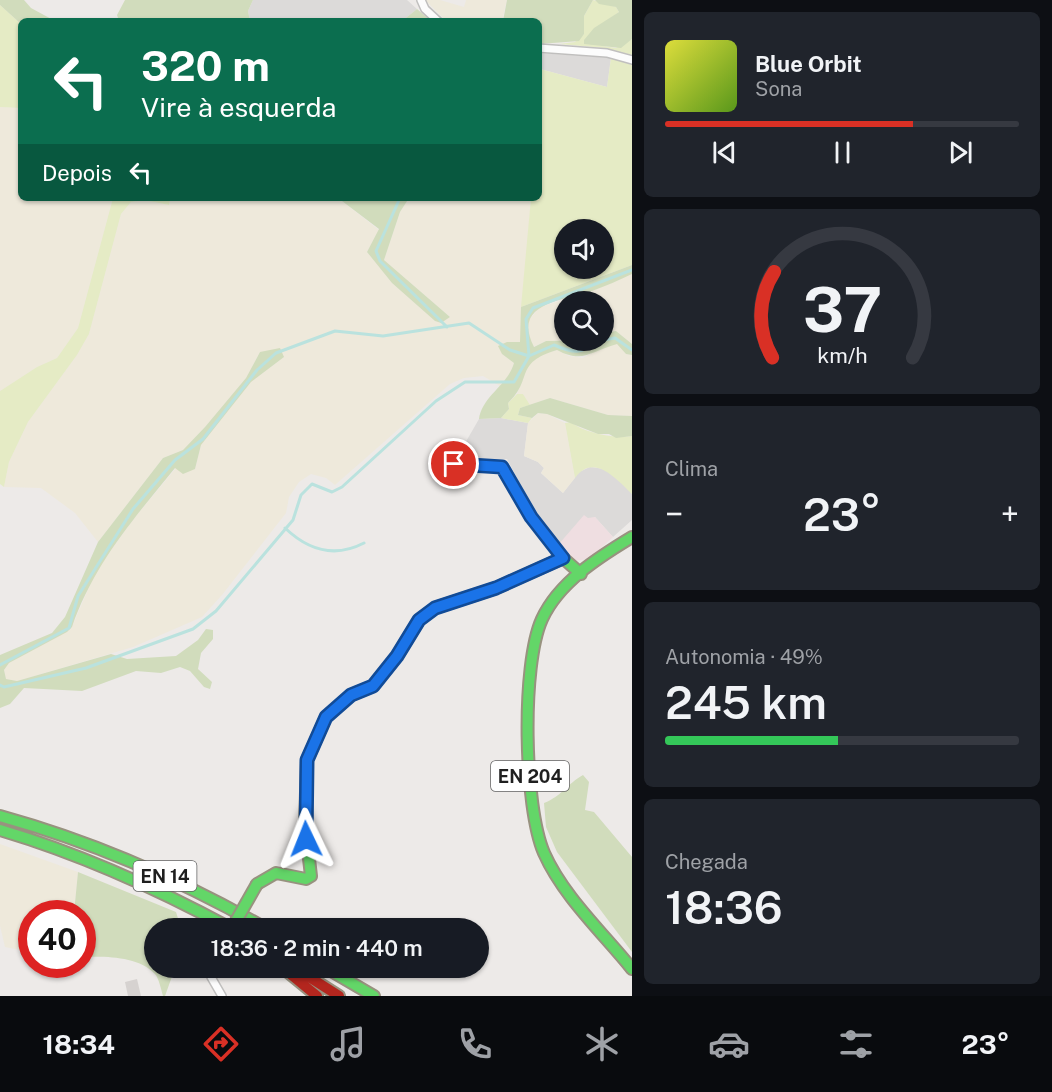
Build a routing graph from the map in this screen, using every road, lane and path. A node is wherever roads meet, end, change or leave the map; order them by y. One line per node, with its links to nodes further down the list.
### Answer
1 (421, 0): 2 (street)
2 (435, 18)
3 (542, 48): 4 (street)
4 (632, 60)
5 (454, 464): 9 (street)
6 (632, 528): 8 (main road, EN 204)
7 (632, 537): 8 (main road, EN 204)
8 (614, 548): 10 (main road, EN 204)
9 (563, 558): 10 (main road); 14 (main road, bridge)
10 (581, 574): 16 (main road, EN 204)
11 (0, 816): 15 (main road, EN 14)
12 (0, 830): 13 (main road, EN 14)
13 (211, 918)
14 (237, 918)
15 (247, 918)
16 (632, 969)
17 (212, 978): 22 (street)
18 (295, 978): 23 (main road)
19 (311, 978): 24 (main road)
20 (339, 978): 25 (main road)
21 (343, 978): 26 (main road)
22 (222, 996)
23 (317, 996)
24 (339, 996)
25 (363, 996)
26 (374, 996)

